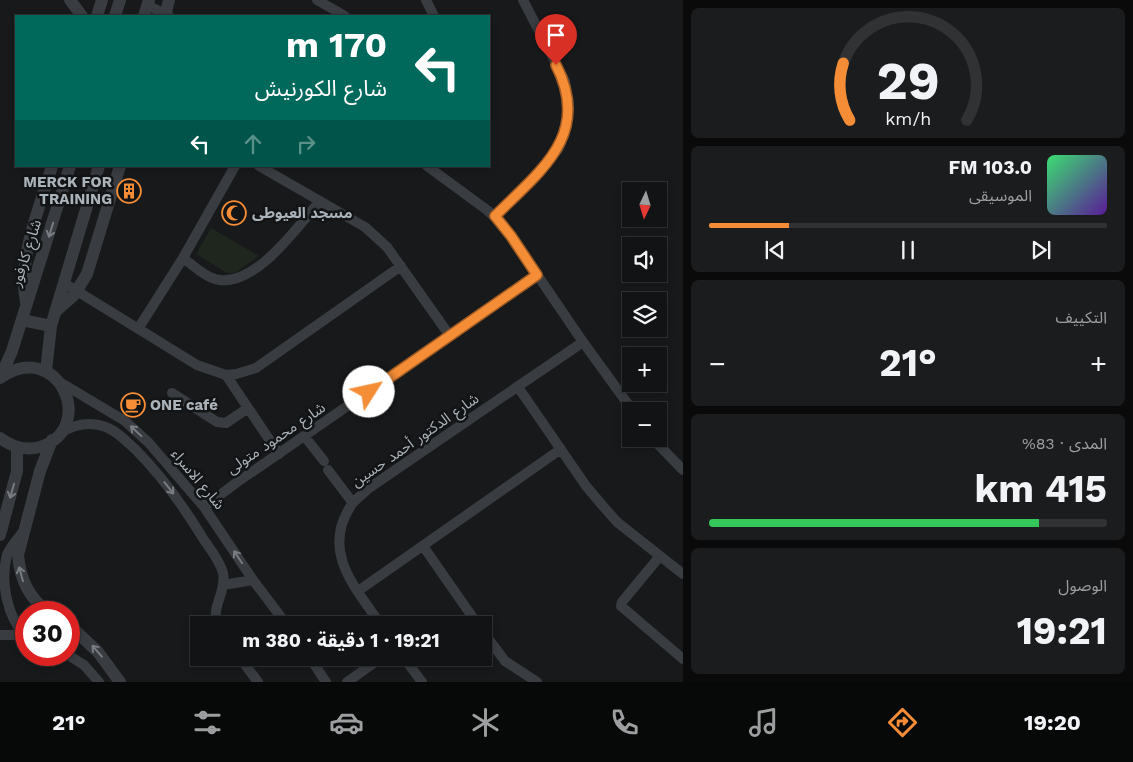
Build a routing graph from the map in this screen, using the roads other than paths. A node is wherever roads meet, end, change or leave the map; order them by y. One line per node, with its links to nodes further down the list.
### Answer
1 (70, 0): 9 (street)
2 (102, 0): 10 (street)
3 (120, 0): 11 (street)
4 (170, 0): 13 (street)
5 (318, 0): 14 (street)
6 (426, 0): 15 (street)
7 (523, 0): 24 (street)
8 (147, 7): 12 (street)
9 (81, 15)
10 (97, 15)
11 (115, 15)
12 (164, 15)
13 (166, 15)
14 (343, 15)
15 (434, 15)
16 (52, 167): 30 (street)
17 (70, 167): 30 (street, شارع كارفور, one-way to 30)
18 (99, 167): 28 (street)
19 (120, 167): 29 (street)
20 (234, 167): 25 (street)
21 (261, 167): 23 (street)
22 (428, 167): 24 (street)
23 (320, 201): 25 (street); 26 (street)
24 (495, 216): 27 (street)
25 (183, 258): 34 (street)
26 (400, 266): 35 (street); 38 (street)
27 (537, 275): 35 (street, شارع محمود متولى); 36 (street)
28 (64, 283): 29 (street); 31 (street)
29 (76, 291): 31 (street); 34 (street)
30 (27, 305): 32 (street, شارع كارفور)
31 (55, 312): 33 (street)
32 (22, 320): 33 (street); 39 (street, شارع كارفور)
33 (51, 326): 37 (street)
34 (138, 329): 38 (street)
35 (450, 336): 46 (street, شارع محمود متولى)
36 (583, 342): 41 (street, شارع الدكتور أحمد حسين); 43 (street)
37 (46, 371): 39 (street); 40 (street)
38 (226, 375): 44 (street)
39 (0, 378)
40 (58, 380): 45 (street); 55 (street, شارع الاسراء, one-way to 40)
41 (518, 387): 49 (street); 54 (street, شارع الدكتور أحمد حسين)
42 (172, 393): 44 (street)
43 (626, 402)
44 (248, 408): 50 (street)
45 (56, 437): 47 (street); 53 (street); 62 (street, شارع الاسراء, one-way to 62)
46 (305, 437): 50 (street, شارع محمود متولى); 54 (street)
47 (6, 443): 52 (street)
48 (661, 447): 51 (street)
49 (561, 449): 58 (street); 59 (street)
50 (279, 454): 55 (street, شارع محمود متولى)
51 (683, 470)
52 (17, 471): 53 (street); 57 (street, one-way to 57)
53 (38, 475): 56 (street)
54 (353, 503): 63 (street, شارع الدكتور أحمد حسين)
55 (204, 507): 61 (street, شارع الاسراء, one-way to 55)
56 (23, 532): 64 (street, one-way to 56); 69 (street)
57 (0, 535)
58 (423, 546): 63 (street); 68 (street)
59 (660, 556): 60 (street); 74 (street)
60 (683, 574)
61 (253, 580): 62 (street); 66 (street, شارع الاسراء)
62 (223, 585): 65 (street)
63 (358, 591): 67 (street, شارع الدكتور أحمد حسين)
64 (35, 601)
65 (216, 616)
66 (280, 616)
67 (376, 616)
68 (472, 616)
69 (15, 624)
70 (80, 634): 81 (street, one-way to 70)
71 (0, 635): 72 (street)
72 (15, 635)
73 (492, 644): 86 (street)
74 (683, 659)
75 (80, 664): 80 (street)
76 (246, 666): 82 (street)
77 (315, 666): 83 (street)
78 (369, 666): 84 (street)
79 (410, 666): 85 (street)
80 (99, 682)
81 (120, 682)
82 (258, 682)
83 (326, 682)
84 (347, 682)
85 (422, 682)
86 (537, 682)

